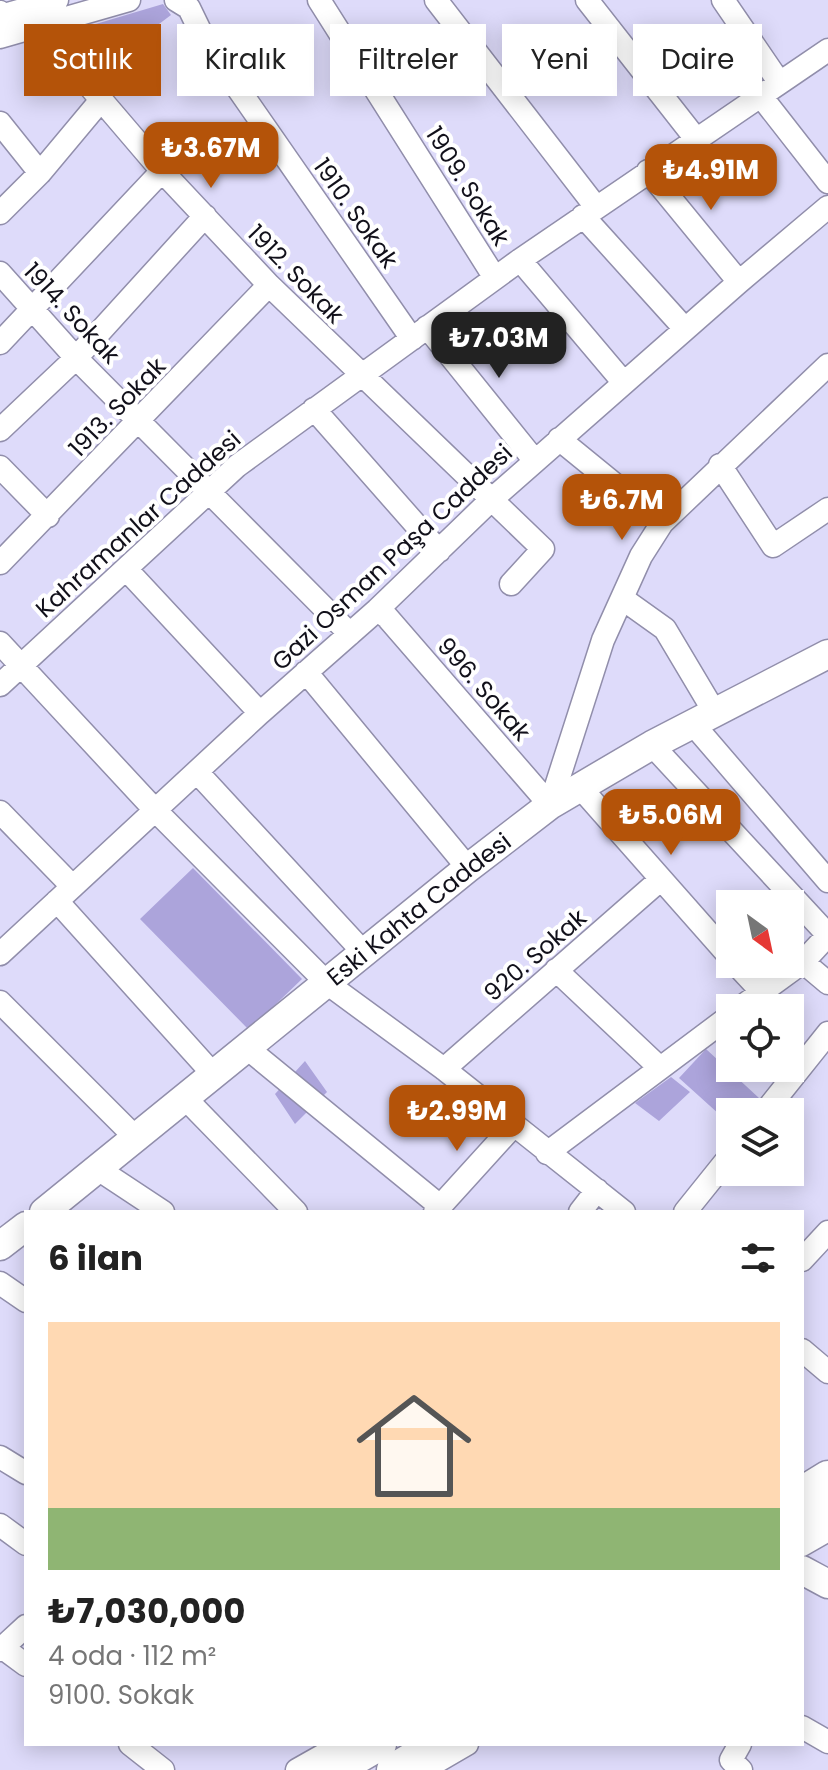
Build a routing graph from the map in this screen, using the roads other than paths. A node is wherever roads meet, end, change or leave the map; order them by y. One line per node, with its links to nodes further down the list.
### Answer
1 (57, 0): 8 (street)
2 (129, 0): 10 (street)
3 (176, 0): 32 (street, 1910. Sokak)
4 (319, 0): 27 (street, 1909. Sokak)
5 (436, 0): 22 (street)
6 (587, 0): 16 (street)
7 (723, 0): 12 (street)
8 (1, 20): 9 (street)
9 (24, 24)
10 (49, 24)
11 (828, 50): 12 (street, Kahramanlar Caddesi)
12 (770, 88): 16 (street, Kahramanlar Caddesi); 20 (street)
13 (98, 96): 14 (street, 1912. Sokak)
14 (101, 100): 17 (street, 1912. Sokak); 19 (street)
15 (0, 123): 19 (street)
16 (696, 139): 18 (street, Kahramanlar Caddesi)
17 (162, 171): 24 (street, 1912. Sokak); 30 (street)
18 (648, 171): 22 (street, Kahramanlar Caddesi); 28 (street)
19 (40, 173): 23 (street)
20 (828, 182)
21 (828, 207): 28 (street, Gazi Osman Paşa Caddesi)
22 (589, 212): 25 (street, Kahramanlar Caddesi); 31 (street)
23 (0, 213)
24 (205, 216): 29 (street, 1912. Sokak); 34 (street)
25 (520, 260): 27 (street, Kahramanlar Caddesi); 37 (street)
26 (0, 273): 30 (street, 1914. Sokak)
27 (495, 278): 32 (street, Kahramanlar Caddesi)
28 (739, 282): 31 (street, Gazi Osman Paşa Caddesi)
29 (269, 285): 36 (street, 1912. Sokak); 39 (street, 1913. Sokak)
30 (33, 310): 33 (street); 34 (street, 1914. Sokak)
31 (685, 329): 37 (street, Gazi Osman Paşa Caddesi)
32 (420, 333): 36 (street, Kahramanlar Caddesi); 42 (street, 1910. Sokak)
33 (0, 343)
34 (76, 358): 39 (street, 1914. Sokak); 40 (street)
35 (828, 365): 43 (street)
36 (360, 375): 38 (street, Kahramanlar Caddesi); 46 (street, 1912. Sokak)
37 (624, 383): 41 (street, Gazi Osman Paşa Caddesi)
38 (314, 409): 45 (street, Kahramanlar Caddesi); 50 (street)
39 (140, 420): 45 (street, 1914. Sokak); 48 (street, 1913. Sokak)
40 (0, 430)
41 (559, 439): 42 (street, Gazi Osman Paşa Caddesi); 49 (street)
42 (535, 461): 46 (street, Gazi Osman Paşa Caddesi)
43 (720, 465): 47 (street); 49 (street)
44 (0, 467): 48 (street)
45 (206, 492): 52 (street, Kahramanlar Caddesi); 56 (street, 1914. Sokak)
46 (491, 500): 50 (street, Gazi Osman Paşa Caddesi); 53 (street, 1912. Sokak)
47 (828, 509)
48 (48, 516): 51 (street, 1913. Sokak)
49 (662, 523): 54 (street)
50 (439, 551): 55 (street, Gazi Osman Paşa Caddesi)
51 (0, 563)
52 (126, 569): 59 (street, Kahramanlar Caddesi); 62 (street)
53 (511, 584)
54 (623, 599): 63 (street); 67 (street)
55 (377, 610): 56 (street, Gazi Osman Paşa Caddesi); 67 (street, 996. Sokak)
56 (350, 634): 60 (street, Gazi Osman Paşa Caddesi)
57 (0, 643): 59 (street)
58 (828, 654): 63 (main road, Eski Kahta Caddesi)
59 (21, 666): 61 (street, Kahramanlar Caddesi); 68 (street)
60 (306, 672): 62 (street, Gazi Osman Paşa Caddesi); 70 (street)
61 (0, 685)
62 (260, 713): 65 (street, Gazi Osman Paşa Caddesi)
63 (704, 719): 64 (main road, Eski Kahta Caddesi); 72 (street)
64 (652, 745): 66 (main road, Eski Kahta Caddesi); 74 (street)
65 (197, 772): 68 (street, Gazi Osman Paşa Caddesi); 77 (street)
66 (579, 786): 67 (main road, Eski Kahta Caddesi); 71 (street)
67 (550, 805): 70 (main road, Eski Kahta Caddesi)
68 (155, 810): 73 (street, Gazi Osman Paşa Caddesi); 84 (street)
69 (0, 812): 73 (street)
70 (468, 868): 77 (main road, Eski Kahta Caddesi)
71 (660, 880): 75 (street); 80 (street, 920. Sokak)
72 (828, 881)
73 (65, 894): 76 (street, Gazi Osman Paşa Caddesi); 93 (street)
74 (828, 935): 78 (street)
75 (716, 942)
76 (1, 952)
77 (365, 954): 84 (main road, Eski Kahta Caddesi)
78 (804, 961)
79 (804, 963): 83 (street)
80 (556, 970): 91 (street); 92 (street, 920. Sokak)
81 (749, 978): 85 (street)
82 (781, 978): 85 (street)
83 (828, 983)
84 (328, 984): 90 (main road, Eski Kahta Caddesi); 92 (street)
85 (762, 992): 86 (street)
86 (759, 994)
87 (0, 1002): 97 (street)
88 (716, 1026): 91 (street)
89 (828, 1033): 95 (street)
90 (247, 1048): 93 (main road, Eski Kahta Caddesi); 102 (street)
91 (660, 1068): 98 (street)
92 (444, 1069): 96 (street)
93 (213, 1074): 94 (main road, Eski Kahta Caddesi)
94 (185, 1098): 97 (main road, Eski Kahta Caddesi); 105 (street)
95 (776, 1098)
96 (514, 1125): 98 (street); 102 (street)
97 (135, 1137): 99 (main road, Eski Kahta Caddesi)
98 (547, 1153): 101 (street)
99 (98, 1169): 103 (main road, Eski Kahta Caddesi); 104 (street)
100 (716, 1173): 108 (street)
101 (597, 1190): 106 (street); 107 (street)
102 (438, 1209)
103 (47, 1210)
104 (160, 1210)
105 (294, 1210)
106 (582, 1210)
107 (622, 1210)
108 (687, 1210)
109 (828, 1232): 110 (street)
110 (804, 1258)
111 (0, 1283): 112 (street)
112 (24, 1300)
113 (804, 1352): 114 (street)
114 (828, 1372)
115 (0, 1457): 117 (street)
116 (828, 1461): 118 (street)
117 (24, 1472)
118 (804, 1475)
119 (828, 1477): 120 (highway)
120 (804, 1492)
121 (828, 1509): 122 (highway)
122 (804, 1524)
123 (0, 1525): 125 (street)
124 (828, 1530): 126 (street)
125 (24, 1543)
126 (804, 1544)
127 (804, 1571): 128 (main road)
128 (828, 1584)
129 (804, 1596): 130 (main road)
130 (828, 1603)
131 (24, 1628): 132 (street)
132 (1, 1648): 133 (street)
133 (24, 1664)
134 (804, 1728): 135 (street)
135 (828, 1742)
136 (133, 1746): 142 (street)
137 (339, 1746): 143 (street)
138 (377, 1746): 144 (highway)
139 (463, 1746): 141 (street)
140 (739, 1746): 146 (street)
141 (430, 1763): 145 (highway)
142 (163, 1770)
143 (297, 1770)
144 (335, 1770)
145 (393, 1770)
146 (741, 1770)

